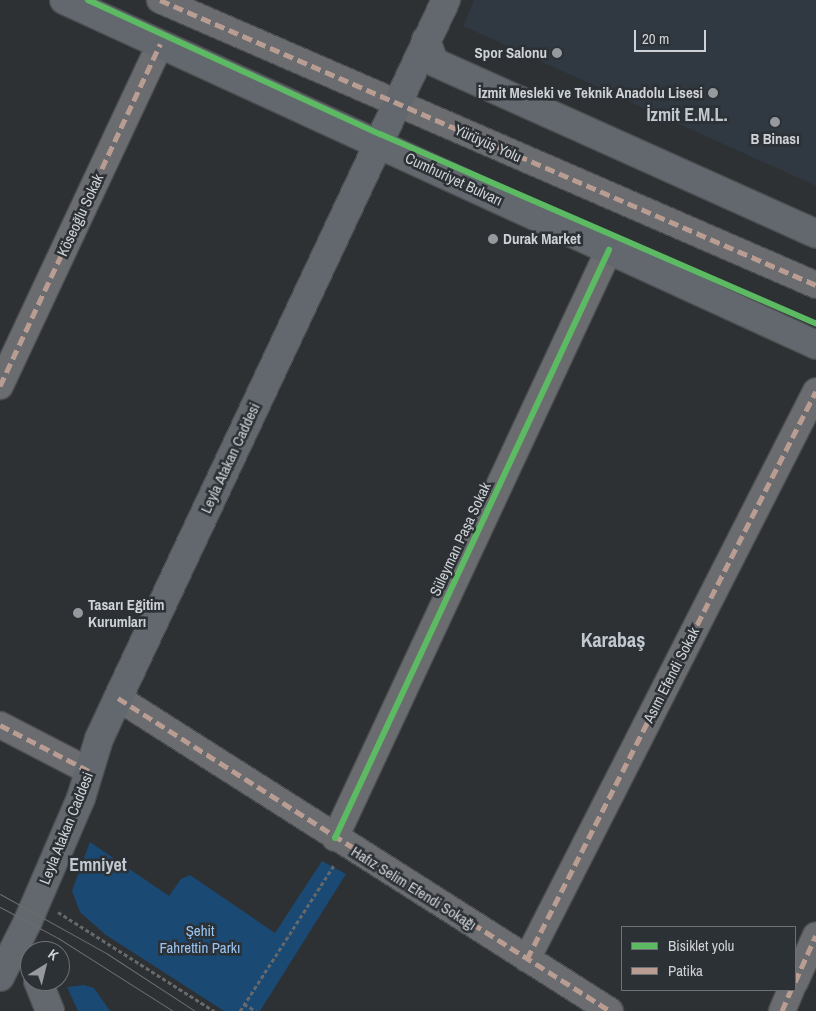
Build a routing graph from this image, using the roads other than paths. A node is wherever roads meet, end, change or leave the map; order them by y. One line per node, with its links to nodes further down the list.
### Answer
1 (64, 0): 5 (main road, Cumhuriyet Bulvarı)
2 (160, 0): 6 (street, Yürüyüş Yolu)
3 (446, 0): 4 (main road, Leyla Atakan Caddesi)
4 (426, 40): 6 (main road, Leyla Atakan Caddesi); 8 (main road)
5 (160, 44): 7 (main road, Cumhuriyet Bulvarı); 12 (street, Köseoğlu Sokak)
6 (396, 102): 7 (main road, Leyla Atakan Caddesi); 10 (street, Yürüyüş Yolu)
7 (376, 143): 9 (main road, Cumhuriyet Bulvarı); 14 (main road, Leyla Atakan Caddesi)
8 (816, 234)
9 (609, 250): 11 (main road, Cumhuriyet Bulvarı); 17 (street, Süleyman Paşa Sokak)
10 (816, 285)
11 (816, 345)
12 (0, 386)
13 (816, 391): 22 (street, Asım Efendi Sokak)
14 (118, 698): 16 (main road, Leyla Atakan Caddesi); 17 (street, Hafız Selim Efendi Sokağı)
15 (0, 725): 16 (street)
16 (86, 770): 18 (main road, Leyla Atakan Caddesi); 19 (main road)
17 (336, 849): 22 (street, Hafız Selim Efendi Sokağı)
18 (32, 911): 21 (main road); 23 (main road, Leyla Atakan Caddesi)
19 (0, 935)
20 (816, 935): 24 (street)
21 (34, 941)
22 (527, 959): 28 (street, Hafız Selim Efendi Sokağı)
23 (0, 977)
24 (796, 980)
25 (42, 991): 27 (main road)
26 (791, 991): 29 (street)
27 (50, 1011)
28 (610, 1011)
29 (782, 1011)

